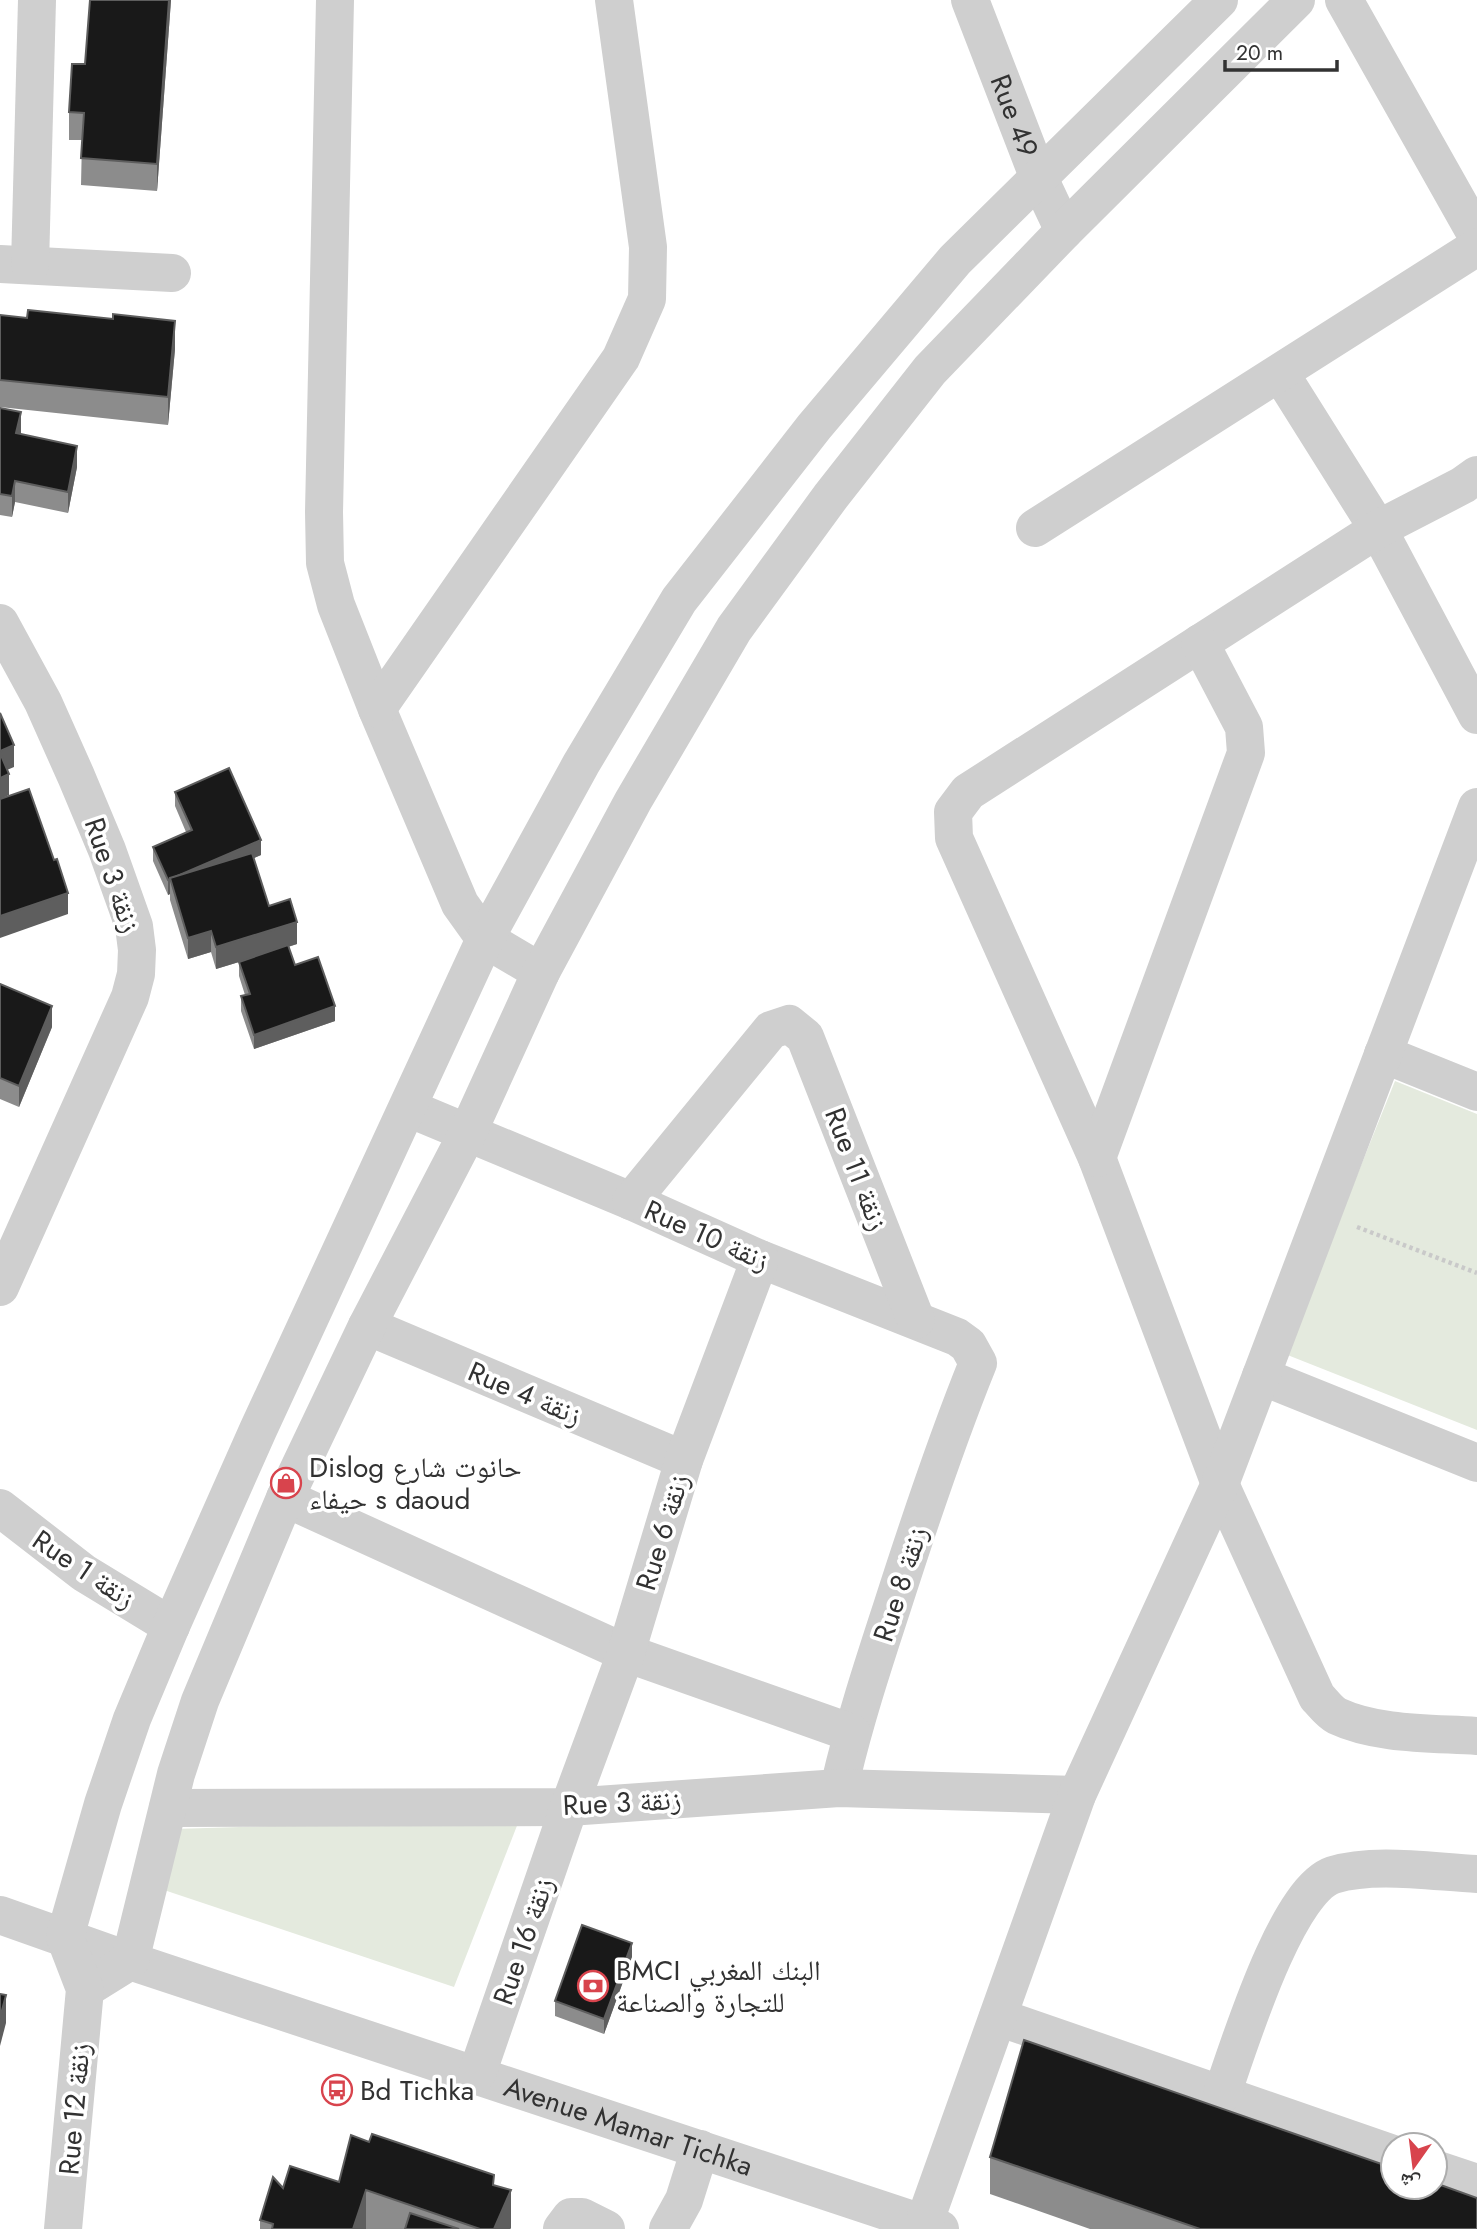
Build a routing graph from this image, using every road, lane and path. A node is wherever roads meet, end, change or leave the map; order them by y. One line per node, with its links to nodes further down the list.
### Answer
1 (37, 0): 12 (street)
2 (335, 0): 20 (street)
3 (614, 0): 20 (street)
4 (970, 0): 8 (street, Rue 49)
5 (1219, 0): 8 (street)
6 (1296, 0): 9 (street)
7 (1344, 0): 10 (street)
8 (1038, 176): 9 (street, Rue 49); 23 (street)
9 (1064, 231): 24 (street)
10 (1477, 236)
11 (1477, 247): 14 (street)
12 (15, 265): 13 (street)
13 (172, 273)
14 (1280, 373): 16 (street); 17 (street)
15 (1472, 483): 17 (street)
16 (1035, 527)
17 (1378, 529): 19 (street); 21 (street)
18 (0, 623): 34 (street, Rue 3 زنقة)
19 (1200, 643): 29 (street); 29 (street)
20 (377, 709): 23 (street)
21 (1477, 715)
22 (1477, 807): 25 (street)
23 (485, 939): 24 (street); 27 (street)
24 (541, 972): 28 (street)
25 (1383, 1054): 26 (street); 37 (street)
26 (1477, 1092)
27 (408, 1108): 28 (street, Rue 10 زنقة); 44 (street)
28 (468, 1132): 30 (street, Rue 10 زنقة); 36 (street)
29 (1097, 1158): 41 (street)
30 (631, 1202): 32 (street, Rue 10 زنقة); 35 (street, Rue 11 زنقة)
31 (1352, 1224): 33 (path)
32 (760, 1259): 35 (street, Rue 10 زنقة); 39 (street, Rue 6 زنقة)
33 (1477, 1273)
34 (0, 1287)
35 (916, 1320): 38 (street, Rue 10 زنقة)
36 (367, 1326): 39 (street, Rue 4 زنقة); 42 (street)
37 (1261, 1376): 40 (street); 41 (street)
38 (971, 1382): 46 (street, Rue 8 زنقة)
39 (684, 1460): 45 (street, Rue 6 زنقة)
40 (1477, 1463)
41 (1220, 1484): 47 (street); 49 (street)
42 (285, 1498): 45 (street); 51 (street)
43 (0, 1508): 44 (street, Rue 1 زنقة)
44 (171, 1626): 54 (street)
45 (626, 1653): 46 (street); 50 (street, Rue 6 زنقة)
46 (852, 1733): 48 (street, Rue 8 زنقة)
47 (1477, 1736)
48 (839, 1788): 49 (street, Rue 3 زنقة); 50 (street, Rue 3 زنقة)
49 (1077, 1795): 57 (street)
50 (569, 1807): 51 (street, Rue 3 زنقة); 58 (street, Rue 16 زنقة)
51 (168, 1808): 55 (street)
52 (1477, 1874): 59 (street)
53 (0, 1915): 54 (street, Avenue Mamar Tichka)
54 (65, 1937): 55 (street, Avenue Mamar Tichka); 56 (street, Rue 12 زنقة)
55 (130, 1961): 56 (street); 58 (street, Avenue Mamar Tichka)
56 (85, 1989): 65 (street, Rue 12 زنقة)
57 (998, 2017): 59 (street); 64 (street)
58 (477, 2074): 60 (street, Avenue Mamar Tichka)
59 (1222, 2094): 61 (street)
60 (700, 2149): 64 (street, Avenue Mamar Tichka); 68 (street)
61 (1379, 2149)
62 (1449, 2174): 63 (street)
63 (1477, 2183)
64 (929, 2227)
65 (63, 2229)
66 (562, 2229): 67 (street)
67 (606, 2229)
68 (667, 2229)

